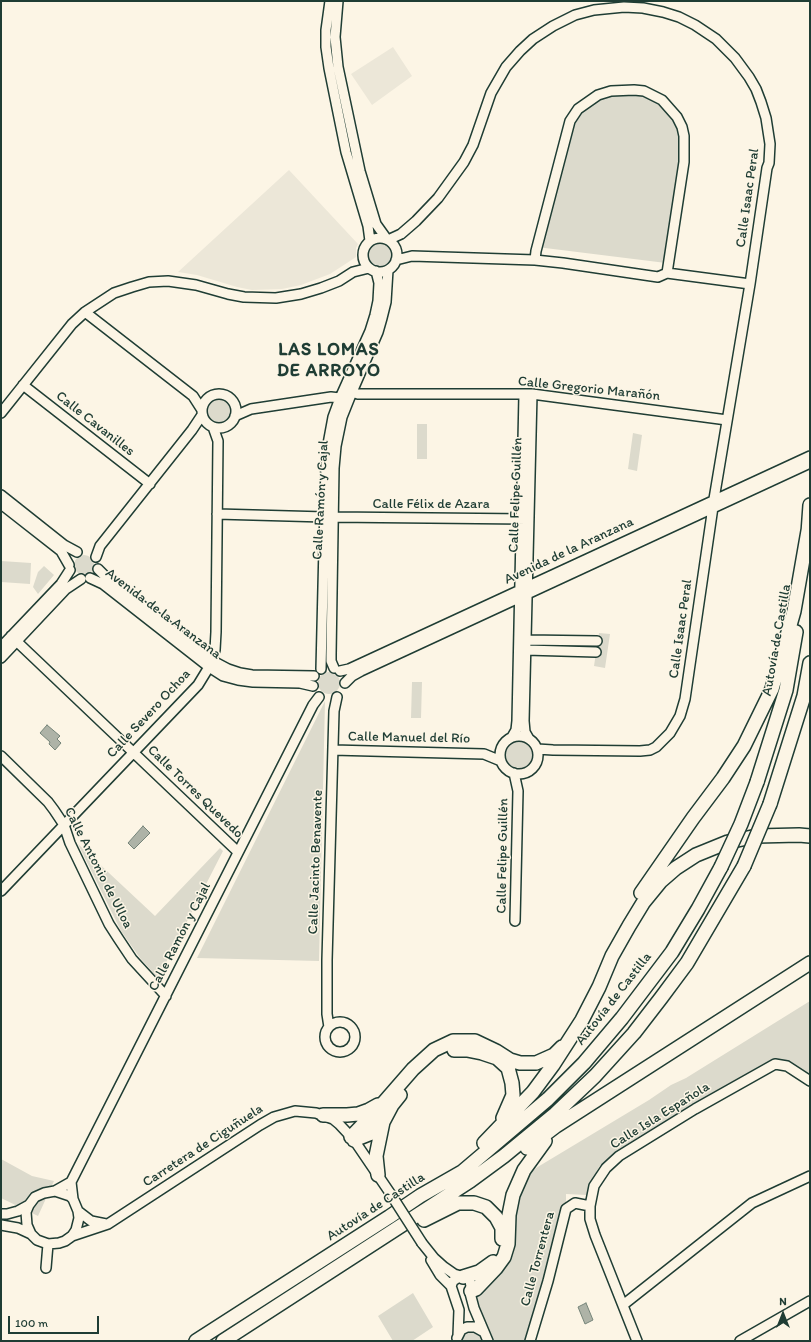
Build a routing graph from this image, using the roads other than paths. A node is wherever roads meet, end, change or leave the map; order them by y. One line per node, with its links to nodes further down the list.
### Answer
1 (330, 1): 5 (street)
2 (338, 1): 4 (street)
3 (402, 234): 4 (street, Calle Isaac Peral); 6 (street, Calle Isaac Peral); 11 (street, Calle Isaac Peral)
4 (387, 239): 5 (street); 6 (street)
5 (370, 241): 8 (street)
6 (396, 252): 7 (street); 9 (street)
7 (535, 260): 10 (street); 10 (street)
8 (369, 266): 9 (street); 12 (street); 18 (street, Calle Ramón y Cajal)
9 (388, 270): 14 (street, Calle Ramón y Cajal)
10 (667, 273): 11 (street)
11 (750, 284): 24 (street, Calle Isaac Peral)
12 (85, 312): 13 (street); 16 (street)
13 (23, 385): 21 (street); 30 (street, Calle Cavanilles)
14 (352, 392): 15 (street, Calle Gregorio Marañón); 36 (street, Calle Ramón y Cajal)
15 (528, 394): 24 (street, Calle Gregorio Marañón); 37 (street, Calle Felipe Guillén)
16 (192, 396): 17 (street); 23 (street)
17 (208, 398): 19 (street); 23 (street)
18 (340, 398): 20 (street); 36 (street, Calle Ramón y Cajal)
19 (234, 403): 20 (street); 22 (street)
20 (251, 409): 22 (street)
21 (1, 413)
22 (235, 416): 25 (street)
23 (206, 419): 25 (street); 26 (street, Calle Severo Ochoa); 30 (street)
24 (727, 420): 32 (street, Calle Isaac Peral)
25 (226, 427): 26 (street, Calle Severo Ochoa)
26 (218, 441): 35 (street, Calle Severo Ochoa)
27 (810, 456): 29 (street, Avenida de la Aranzana)
28 (810, 463): 29 (street, Avenida de la Aranzana)
29 (776, 475): 32 (street, Avenida de la Aranzana)
30 (150, 484): 39 (street)
31 (1, 495): 39 (street)
32 (714, 503): 43 (street, Avenida de la Aranzana); 63 (street, Calle Isaac Peral)
33 (1, 504): 40 (street)
34 (810, 505): 38 (highway, Autovía de Castilla)
35 (217, 514): 36 (street, Calle Félix de Azara); 52 (street, Calle Severo Ochoa)
36 (329, 517): 37 (street, Calle Félix de Azara); 53 (street, Calle Ramón y Cajal); 54 (street, Calle Ramón y Cajal)
37 (525, 519): 43 (street, Calle Felipe Guillén)
38 (809, 525): 77 (highway); 93 (highway, Autovía de Castilla, bridge)
39 (87, 553): 40 (street); 41 (street)
40 (70, 567): 42 (street); 44 (street)
41 (98, 569): 42 (street); 52 (street, Avenida de la Aranzana)
42 (86, 579): 44 (street); 52 (street, Avenida de la Aranzana)
43 (524, 591): 45 (street, Calle Felipe Guillén); 53 (street, Avenida de la Aranzana); 55 (street, Avenida de la Aranzana); 58 (street, Calle Felipe Guillén)
44 (14, 639): 47 (street); 50 (street); 64 (street, Calle Torres Quevedo)
45 (526, 640): 46 (street); 48 (street, Calle Felipe Guillén)
46 (597, 641)
47 (1, 647)
48 (526, 650): 49 (street); 59 (street, Calle Felipe Guillén)
49 (596, 652)
50 (1, 658)
51 (810, 663): 108 (highway, bridge)
52 (210, 664): 54 (street, Avenida de la Aranzana); 56 (street, Avenida de la Aranzana); 64 (street, Calle Severo Ochoa)
53 (337, 669): 54 (street); 55 (street)
54 (318, 672): 56 (street)
55 (345, 683): 57 (street)
56 (316, 692): 57 (street); 74 (street, Calle Ramón y Cajal)
57 (333, 699): 62 (street, Calle Jacinto Benavente)
58 (512, 737): 59 (street); 60 (street)
59 (529, 739): 61 (street)
60 (502, 746): 65 (street, Calle Manuel del Río); 68 (street)
61 (537, 749): 63 (street); 67 (street)
62 (333, 750): 65 (street, Calle Manuel del Río); 80 (street, Calle Jacinto Benavente)
63 (553, 750): 67 (street)
64 (134, 752): 72 (street, Calle Severo Ochoa); 74 (street, Calle Torres Quevedo)
65 (484, 754): 68 (street, Calle Manuel del Río)
66 (1, 756): 72 (street, Calle Antonio de Ulloa)
67 (537, 759): 69 (street)
68 (501, 761): 70 (street)
69 (525, 772): 70 (street); 71 (street, Calle Felipe Guillén)
70 (514, 773): 71 (street, Calle Felipe Guillén)
71 (518, 791): 76 (street, Calle Felipe Guillén)
72 (64, 825): 75 (street, Calle Severo Ochoa); 79 (street, Calle Antonio de Ulloa)
73 (810, 836): 77 (highway)
74 (238, 852): 79 (street, Calle Ramón y Cajal)
75 (2, 887)
76 (515, 921)
77 (612, 956): 81 (highway)
78 (810, 963): 84 (highway)
79 (166, 996): 91 (street, Calle Ramón y Cajal)
80 (332, 1025)
81 (574, 1034): 83 (highway); 87 (highway)
82 (810, 1081): 96 (street, Calle Isla Española)
83 (384, 1102): 85 (highway); 88 (highway)
84 (584, 1108): 101 (highway); 109 (highway)
85 (323, 1115): 88 (street, Carretera de Ciguñuela); 99 (street, Carretera de Ciguñuela)
86 (383, 1122): 87 (highway); 88 (highway); 89 (highway)
87 (497, 1131): 93 (highway)
88 (352, 1138): 89 (street, Carretera de Ciguñuela)
89 (378, 1175): 104 (street, Carretera de Ciguñuela, bridge)
90 (810, 1176): 111 (street)
91 (71, 1182): 92 (street); 94 (street)
92 (55, 1191): 94 (street); 95 (street)
93 (420, 1196): 114 (highway, Autovía de Castilla)
94 (73, 1200): 97 (street)
95 (29, 1205): 98 (street); 102 (street)
96 (590, 1206): 111 (street, Calle Isla Española); 116 (street, Calle Torrentera)
97 (78, 1210): 99 (street); 103 (street)
98 (1, 1214)
99 (108, 1224): 103 (street, Carretera de Ciguñuela)
100 (1, 1225): 102 (street)
101 (410, 1228): 107 (highway); 108 (highway)
102 (31, 1234): 105 (street)
103 (72, 1236): 105 (street)
104 (422, 1243): 107 (street, Carretera de Ciguñuela); 109 (street, Carretera de Ciguñuela)
105 (48, 1244): 106 (street)
106 (46, 1268)
107 (462, 1277): 109 (street); 109 (street)
108 (302, 1290): 115 (highway)
109 (463, 1293): 112 (street); 113 (street)
110 (810, 1301): 118 (street)
111 (623, 1305): 117 (street, Calle Isla Española)
112 (486, 1337): 113 (street)
113 (457, 1338)
114 (196, 1341)
115 (223, 1341)
116 (530, 1341)
117 (637, 1341)
118 (740, 1341)

